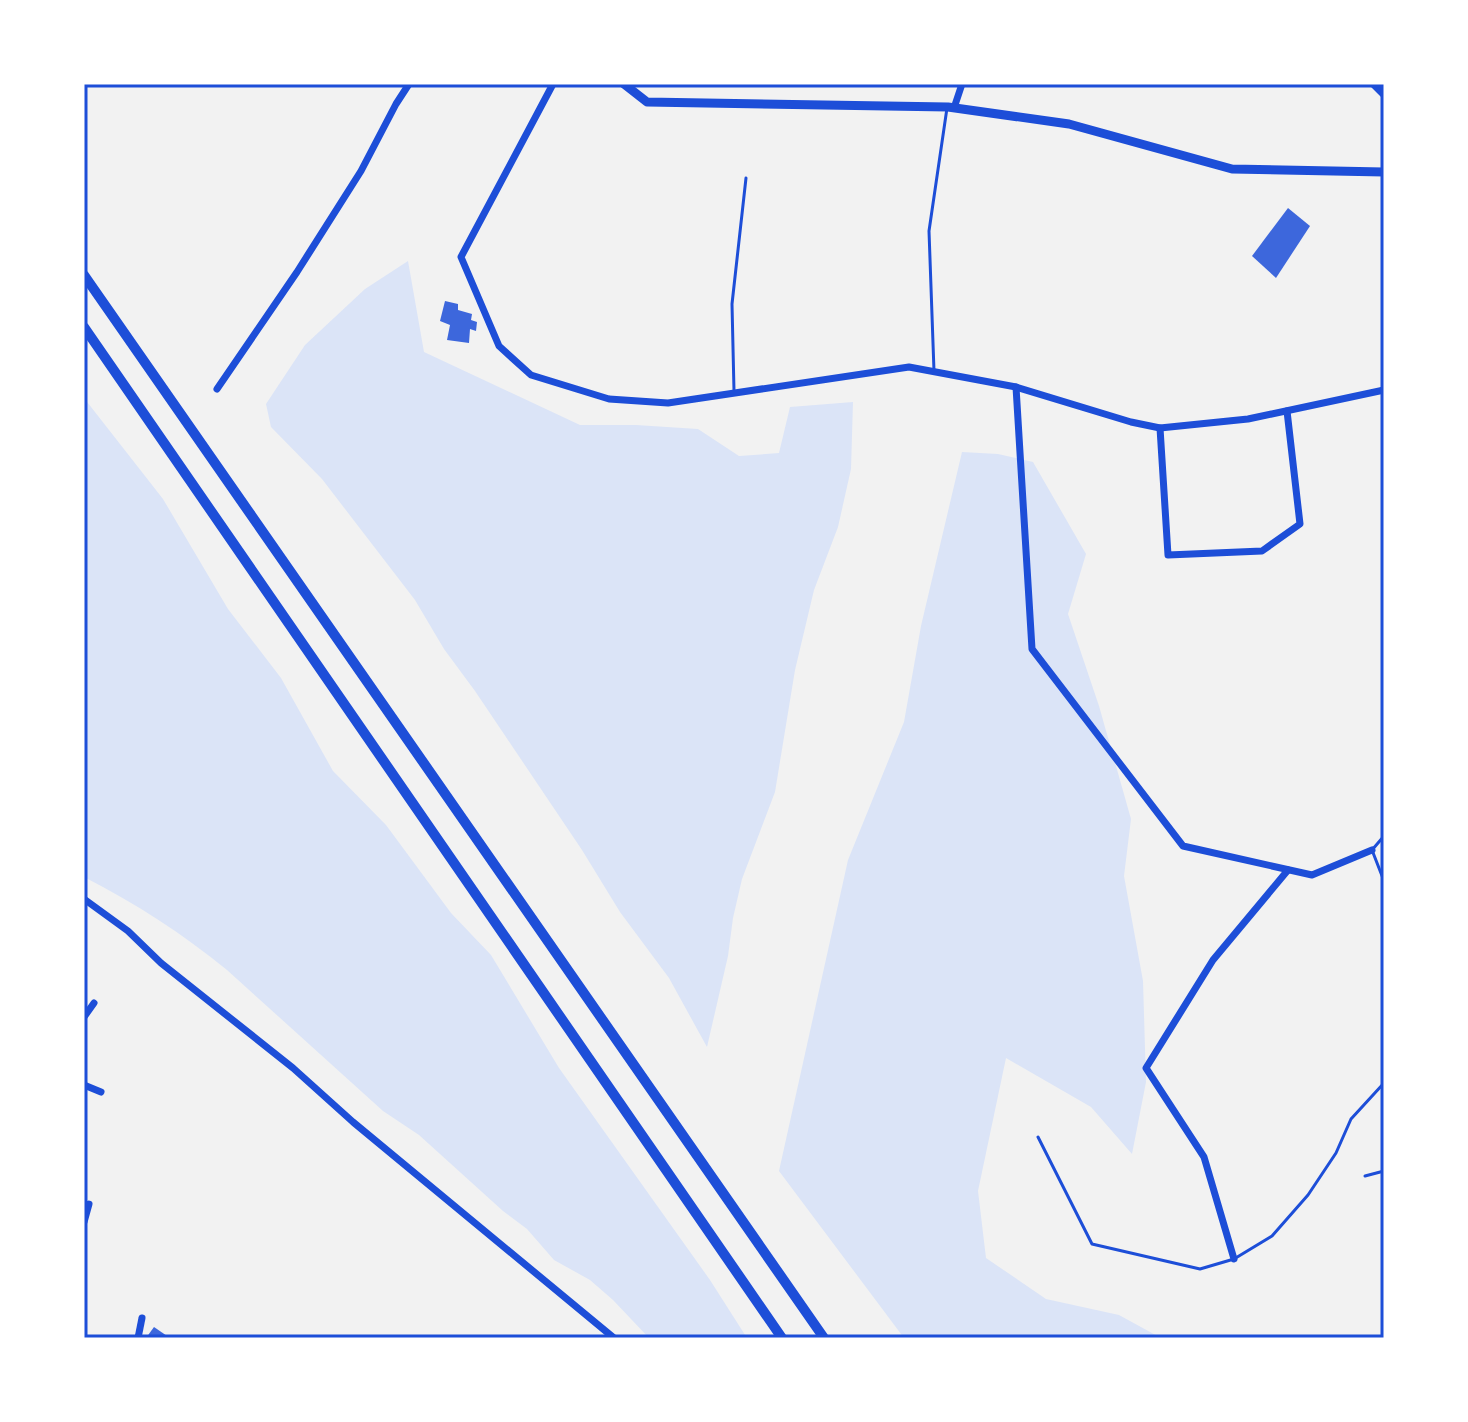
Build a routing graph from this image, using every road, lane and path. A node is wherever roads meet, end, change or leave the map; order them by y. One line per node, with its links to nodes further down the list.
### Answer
1 (409, 84): 14 (street)
2 (553, 84): 16 (street)
3 (624, 84): 7 (street)
4 (962, 84): 7 (street)
5 (1373, 84): 6 (street)
6 (1384, 95)
7 (951, 108): 8 (street); 12 (lane)
8 (1384, 172)
9 (746, 178): 16 (lane)
10 (84, 275): 39 (main road)
11 (84, 327): 38 (main road)
12 (934, 371): 13 (street); 16 (street)
13 (1016, 387): 18 (street); 21 (street)
14 (217, 389)
15 (1384, 390): 17 (street)
16 (734, 391)
17 (1287, 411): 18 (street); 18 (street)
18 (1160, 428)
19 (1384, 836): 20 (lane)
20 (1372, 850): 21 (street); 22 (lane)
21 (1288, 870): 34 (street)
22 (1384, 881)
23 (84, 899): 37 (street)
24 (94, 1003): 25 (street)
25 (84, 1017)
26 (1384, 1083): 34 (lane)
27 (84, 1085): 28 (street)
28 (101, 1092)
29 (1038, 1137): 34 (lane)
30 (1384, 1171): 31 (lane)
31 (1365, 1176)
32 (89, 1204): 33 (street)
33 (84, 1222)
34 (1234, 1259)
35 (142, 1318): 36 (street)
36 (138, 1338)
37 (614, 1338)
38 (782, 1338)
39 (824, 1338)

